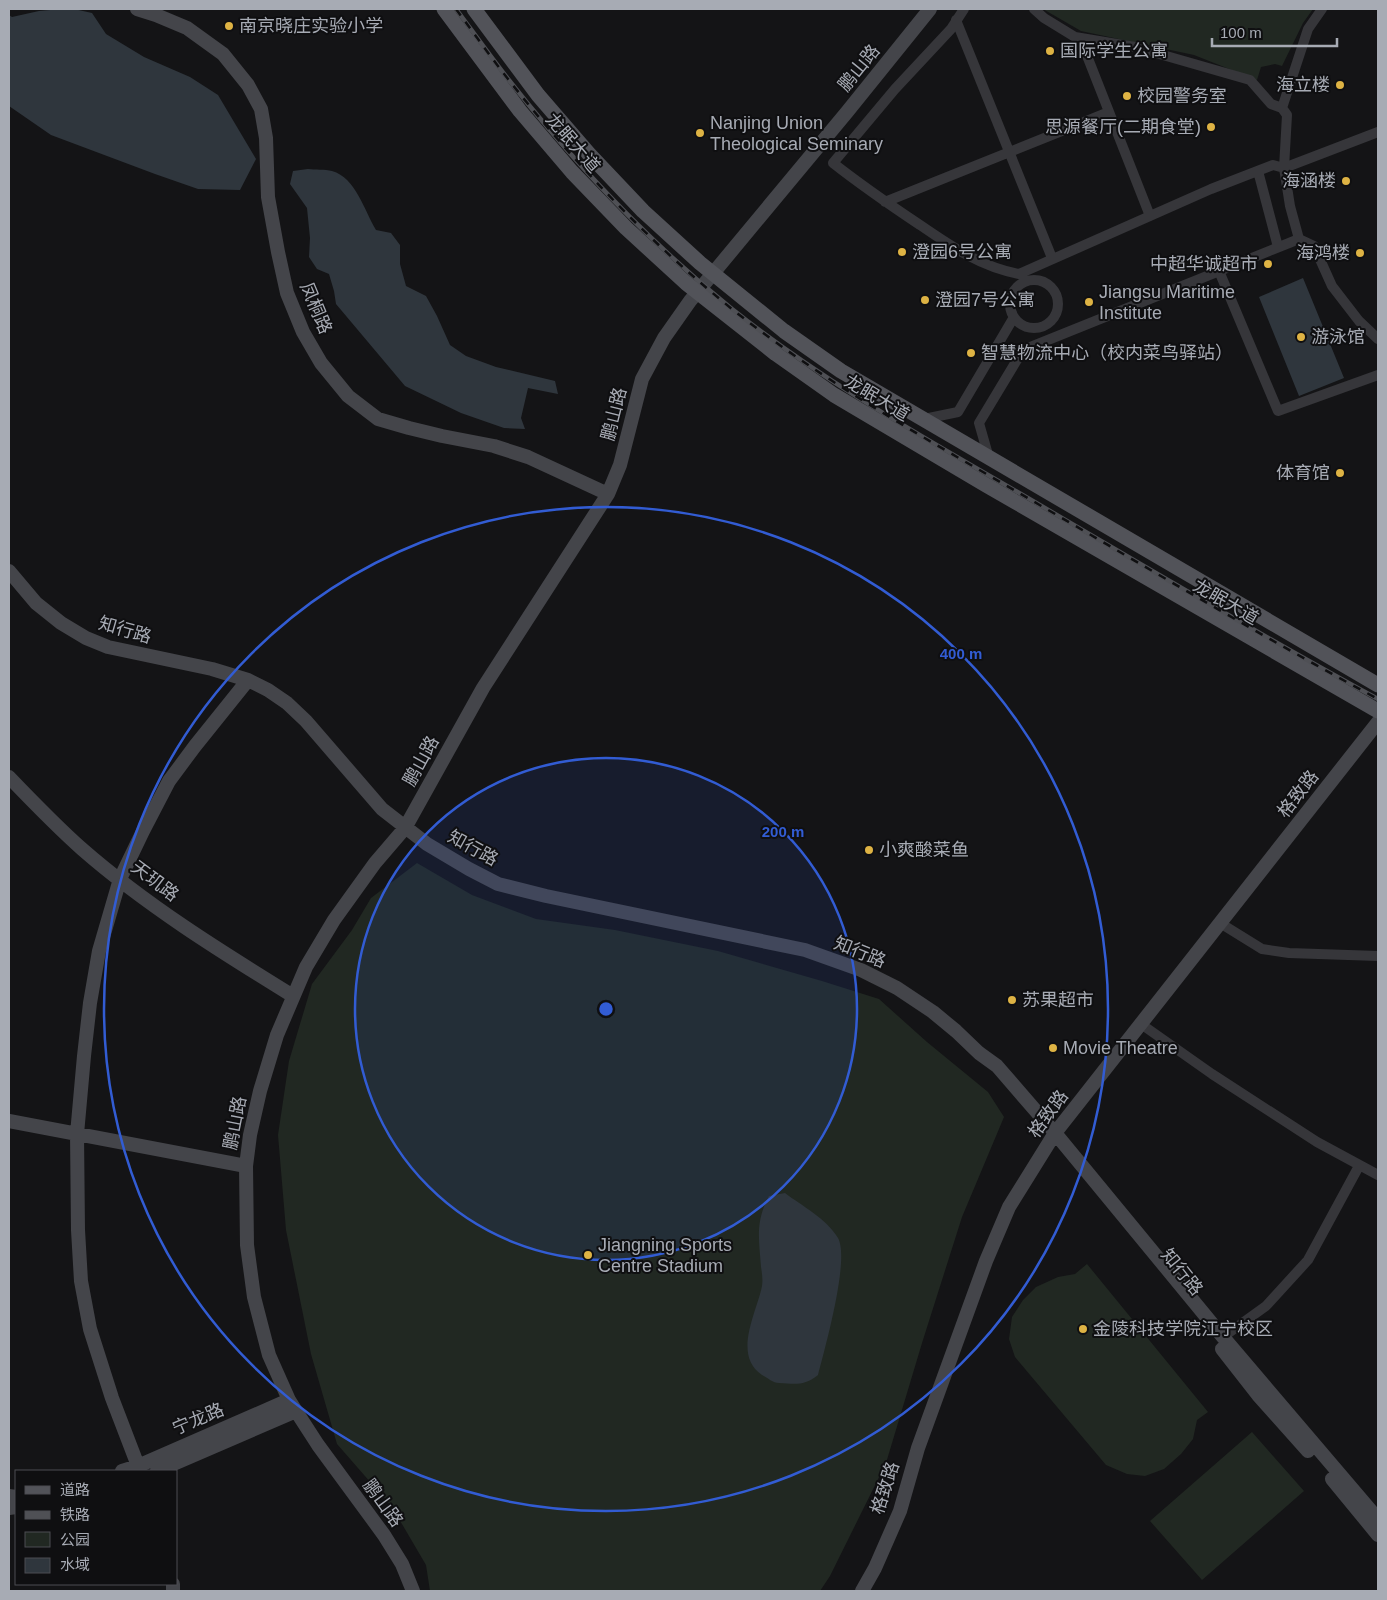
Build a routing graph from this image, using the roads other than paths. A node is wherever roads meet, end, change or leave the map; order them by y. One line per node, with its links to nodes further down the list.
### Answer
1 (137, 9): 32 (street, 凤桐路)
2 (444, 9): 24 (main road, 龙眠大道)
3 (474, 9): 22 (main road, 龙眠大道)
4 (930, 9): 22 (street, 鹏山路)
5 (964, 9): 8 (street)
6 (1034, 9): 9 (street)
7 (1322, 9): 10 (street)
8 (956, 20): 13 (street); 16 (street)
9 (1080, 38): 10 (street); 11 (street)
10 (1282, 108): 14 (street)
11 (1109, 112): 13 (street); 17 (street)
12 (1378, 132): 14 (street)
13 (1009, 152): 16 (street); 20 (street)
14 (1284, 168): 15 (street); 18 (street)
15 (1258, 171): 17 (street); 19 (street)
16 (885, 202): 23 (street)
17 (1150, 216): 20 (street)
18 (1299, 239): 19 (street); 27 (street)
19 (1278, 247): 21 (street)
20 (1052, 258): 23 (street)
21 (1219, 271): 28 (street); 29 (street)
22 (713, 273): 24 (street, 鹏山路); 30 (main road, 龙眠大道)
23 (1021, 279): 25 (street); 26 (street)
24 (697, 292): 32 (street, 鹏山路); 36 (main road, 龙眠大道)
25 (1014, 317): 26 (street); 30 (street)
26 (1043, 327): 28 (street)
27 (1378, 339)
28 (1048, 340): 31 (street)
29 (1378, 375)
30 (924, 419): 31 (main road, 龙眠大道)
31 (989, 458): 35 (main road, 龙眠大道)
32 (608, 494): 39 (street, 鹏山路)
33 (9, 571): 34 (street, 知行路)
34 (248, 680): 39 (street, 知行路); 40 (street)
35 (1378, 685)
36 (1378, 711)
37 (1378, 722): 41 (street, 格致路)
38 (9, 777): 40 (street, 天玑路)
39 (405, 828): 43 (street, 鹏山路); 47 (street, 知行路)
40 (120, 879): 43 (street, 天玑路); 46 (street)
41 (1220, 923): 42 (street); 44 (street, 格致路)
42 (1378, 956)
43 (293, 996): 48 (street, 鹏山路)
44 (1141, 1024): 47 (street, 格致路); 49 (street)
45 (9, 1121): 46 (street)
46 (77, 1134): 48 (street); 53 (street)
47 (1052, 1138): 51 (street, 知行路); 56 (street, 知行路); 58 (street, 格致路)
48 (246, 1166): 52 (street, 鹏山路)
49 (1360, 1166): 50 (street); 51 (street)
50 (1378, 1175)
51 (1223, 1337): 55 (street, 知行路)
52 (292, 1406): 53 (street, 宁龙路); 54 (street, 宁龙路); 57 (street, 鹏山路)
53 (139, 1469)
54 (159, 1470)
55 (1378, 1519)
56 (1378, 1535)
57 (414, 1591)
58 (862, 1591)

